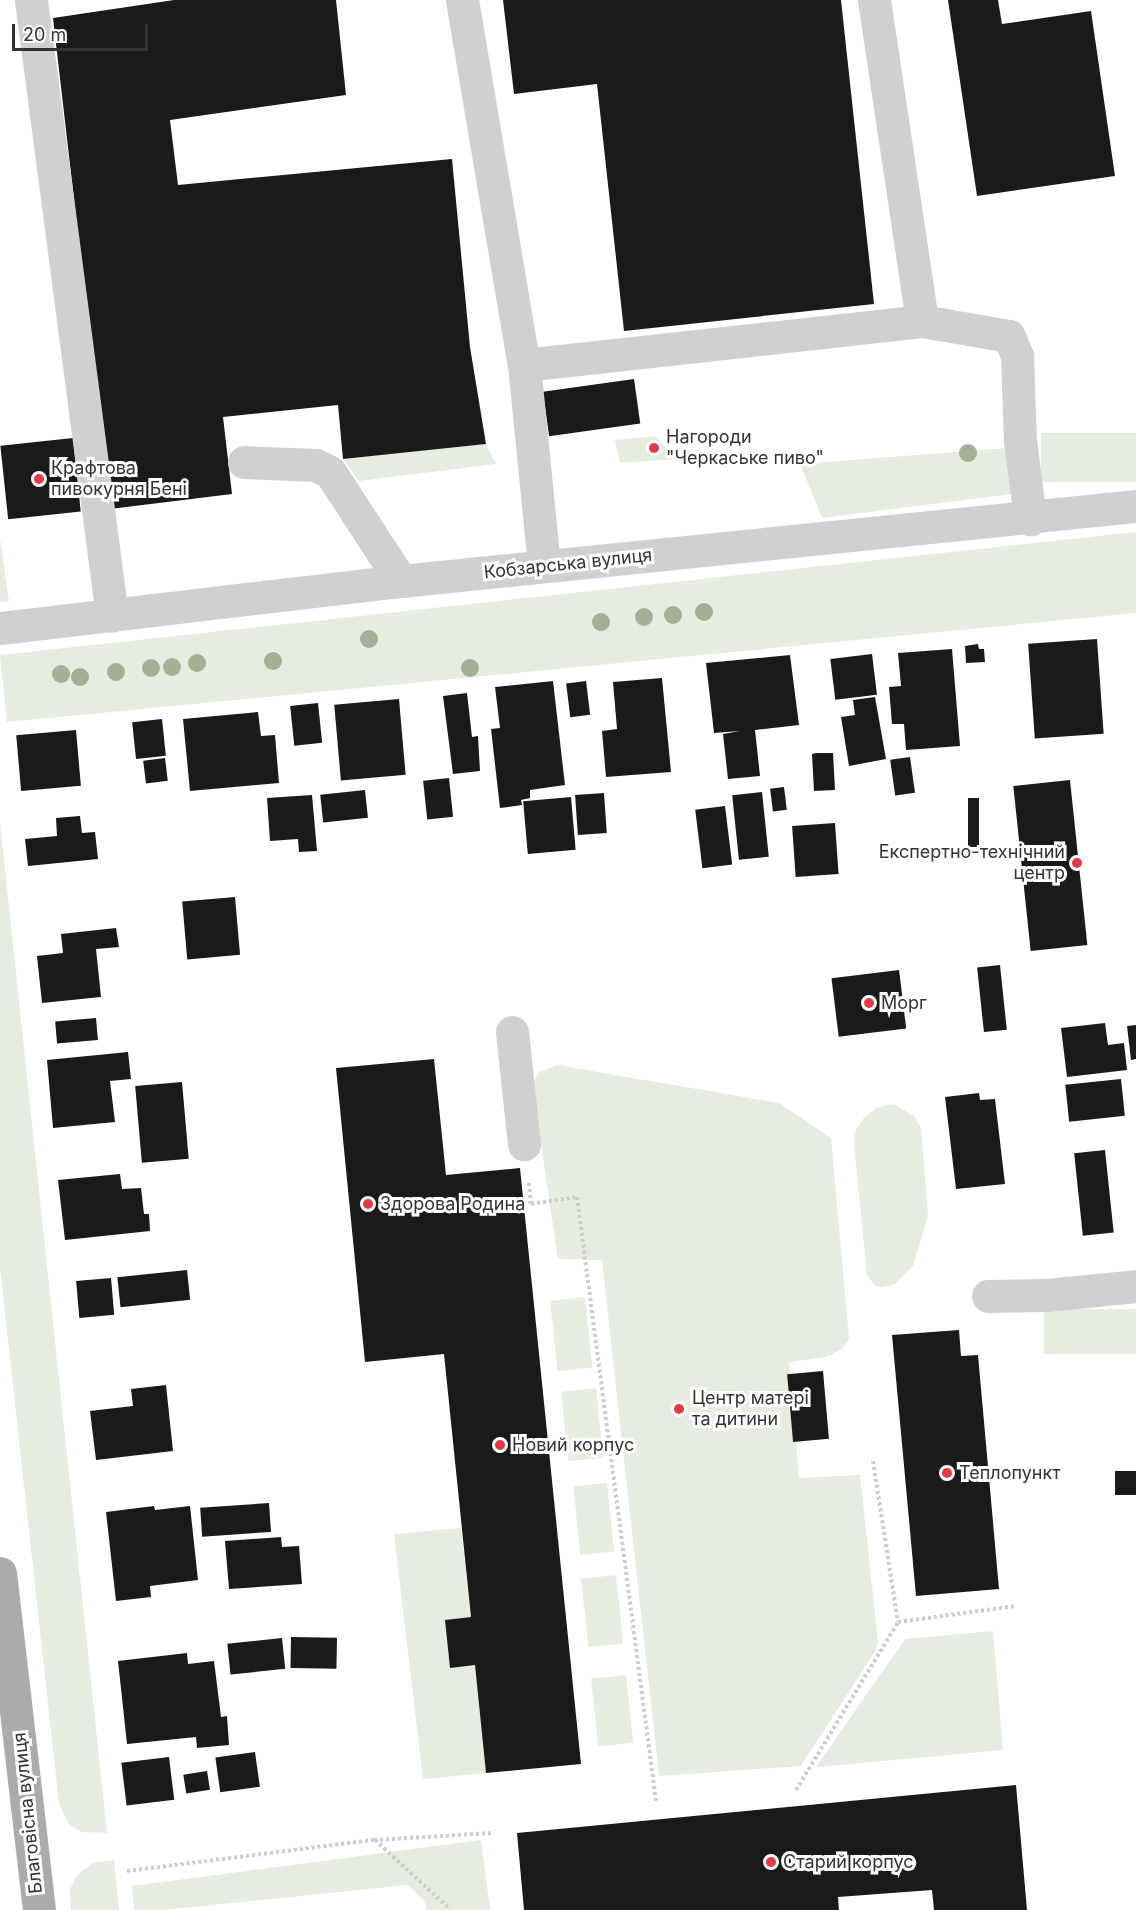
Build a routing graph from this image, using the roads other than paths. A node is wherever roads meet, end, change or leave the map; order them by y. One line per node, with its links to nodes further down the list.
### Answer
1 (31, 0): 11 (street)
2 (462, 0): 5 (street)
3 (874, 0): 4 (street)
4 (922, 321): 5 (street); 8 (street)
5 (524, 365): 9 (street)
6 (244, 462): 10 (street)
7 (1136, 506): 8 (street, Кобзарська вулиця)
8 (1030, 519): 9 (street, Кобзарська вулиця)
9 (544, 566): 10 (street, Кобзарська вулиця)
10 (401, 581): 11 (street, Кобзарська вулиця)
11 (112, 616): 12 (street, Кобзарська вулиця)
12 (0, 628)
13 (512, 1032): 14 (street)
14 (524, 1144)
15 (1136, 1286): 16 (street)
16 (988, 1296)
17 (0, 1573): 18 (main road, Благовісна вулиця)
18 (39, 1910)

